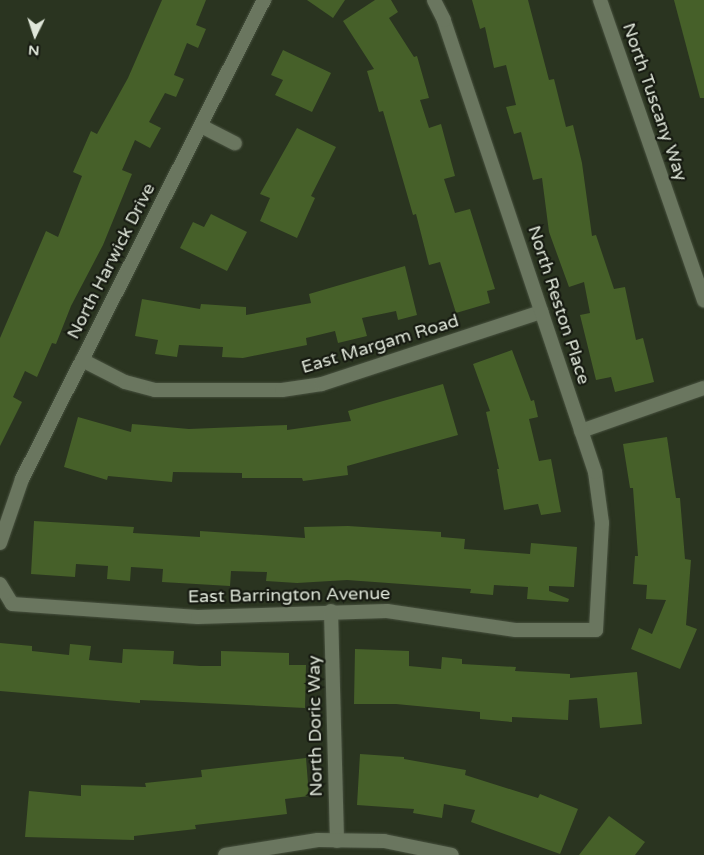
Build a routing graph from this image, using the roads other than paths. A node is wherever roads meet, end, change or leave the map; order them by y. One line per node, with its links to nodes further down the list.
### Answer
1 (264, 0): 4 (street, North Harwick Drive)
2 (434, 0): 7 (street, North Reston Place)
3 (600, 0): 6 (street, North Tuscany Way)
4 (201, 126): 5 (street); 8 (street, North Harwick Drive)
5 (235, 143)
6 (704, 301)
7 (542, 312): 8 (street, East Margam Road); 10 (street, North Reston Place)
8 (82, 360): 11 (street, North Harwick Drive)
9 (704, 388): 10 (street)
10 (581, 431): 14 (street, North Reston Place)
11 (0, 543)
12 (0, 584): 13 (street, East Barrington Avenue)
13 (331, 611): 14 (street, East Barrington Avenue); 15 (street, North Doric Way)
14 (596, 630)
15 (337, 841): 16 (street); 17 (street)
16 (225, 855)
17 (452, 855)

